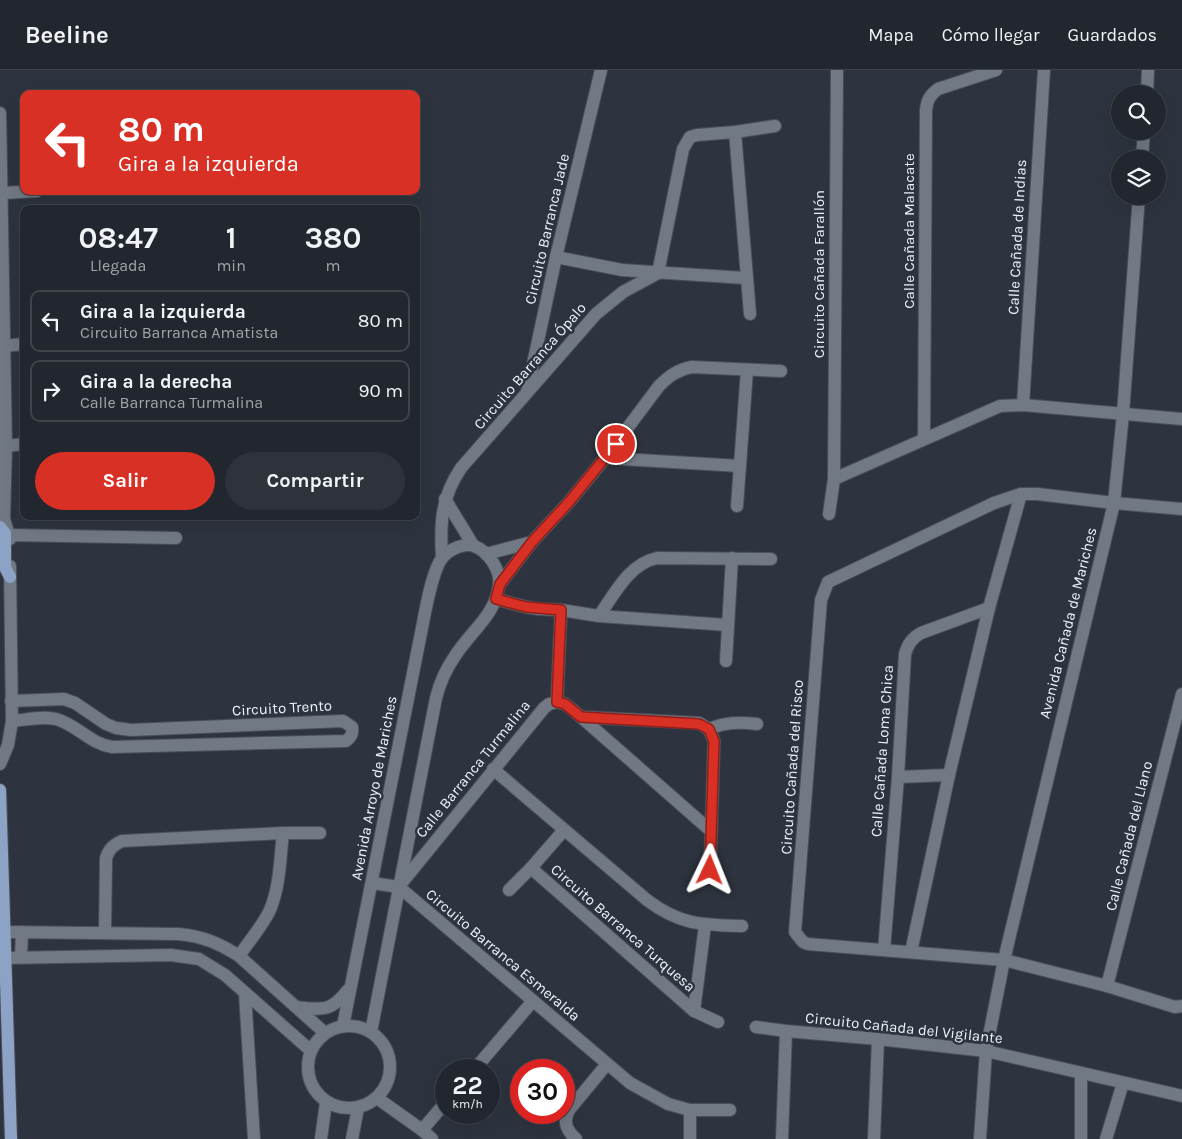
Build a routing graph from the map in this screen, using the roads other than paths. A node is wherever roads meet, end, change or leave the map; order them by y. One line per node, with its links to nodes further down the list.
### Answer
1 (601, 70): 13 (street, Circuito Barranca Jade)
2 (837, 70): 32 (street, Circuito Cañada Farallón)
3 (996, 70): 27 (street, Calle Cañada Malacate)
4 (1044, 70): 24 (street, Calle Cañada de Indias)
5 (1148, 70): 6 (street)
6 (1147, 85)
7 (0, 113): 11 (street)
8 (775, 126): 9 (street)
9 (735, 132): 15 (street); 16 (street)
10 (20, 192): 11 (street)
11 (2, 193): 20 (street)
12 (1138, 205): 25 (street, Avenida Cañada de Mariches)
13 (556, 257): 14 (street); 23 (street, Circuito Barranca Jade)
14 (622, 270): 15 (street); 17 (street)
15 (658, 273): 16 (street); 17 (street, Circuito Barranca Ópalo)
16 (745, 278): 18 (street)
17 (623, 292): 23 (street, Circuito Barranca Ópalo)
18 (750, 314)
19 (20, 344): 20 (street)
20 (4, 346): 29 (street)
21 (747, 370): 22 (street); 30 (street); 31 (street)
22 (782, 370)
23 (526, 395): 34 (street, Circuito Barranca Ópalo)
24 (1023, 405): 25 (street); 27 (street)
25 (1123, 414): 26 (street); 35 (street, Avenida Cañada de Mariches)
26 (1182, 419)
27 (924, 439): 32 (street)
28 (20, 444): 29 (street)
29 (6, 446): 39 (street)
30 (605, 458): 31 (street); 41 (street)
31 (740, 466): 36 (street)
32 (834, 479): 38 (street, Circuito Cañada Farallón)
33 (1021, 494): 35 (street, Circuito Cañada del Risco); 50 (street); 87 (street, Circuito Cañada del Risco)
34 (445, 499): 42 (street); 44 (street, Circuito Barranca Ópalo)
35 (1114, 503): 37 (street, Circuito Cañada del Risco); 92 (street, Avenida Cañada de Mariches)
36 (737, 506)
37 (1182, 509)
38 (829, 514)
39 (5, 531): 40 (street); 47 (main road)
40 (176, 538)
41 (532, 542): 43 (street); 48 (street)
42 (473, 546): 43 (street); 44 (street)
43 (486, 554): 48 (street)
44 (442, 558): 79 (street, Avenida Arroyo de Mariches)
45 (732, 558): 46 (street); 52 (street); 53 (street)
46 (771, 559)
47 (10, 577): 56 (street)
48 (500, 584): 49 (street)
49 (496, 599): 51 (street); 80 (street)
50 (989, 608): 70 (street); 71 (street, Calle Cañada Loma Chica)
51 (561, 610): 52 (street); 57 (street)
52 (599, 616): 53 (street)
53 (727, 625): 54 (street)
54 (726, 661)
55 (1182, 694): 93 (street, Calle Cañada del Llano)
56 (11, 701): 58 (street, Circuito Trento); 60 (street)
57 (557, 702): 59 (street); 69 (street, Calle Barranca Turmalina)
58 (92, 715): 64 (street, Circuito Trento); 65 (street)
59 (581, 717): 63 (street); 74 (street)
60 (12, 721): 65 (street, Circuito Trento); 68 (street)
61 (757, 724): 63 (street)
62 (246, 726): 64 (street, Circuito Trento); 66 (street); 66 (street, Circuito Trento)
63 (709, 729): 74 (street)
64 (131, 730): 67 (street)
65 (81, 734): 67 (street, Circuito Trento)
66 (246, 743): 67 (street, Circuito Trento)
67 (132, 748)
68 (0, 764)
69 (493, 769): 73 (street); 80 (street, Calle Barranca Turmalina)
70 (950, 775): 71 (street); 88 (street)
71 (898, 777): 87 (street, Calle Cañada Loma Chica)
72 (0, 790): 84 (main road)
73 (564, 830): 77 (street, Circuito Barranca Turquesa); 82 (street)
74 (711, 831): 78 (street)
75 (283, 833): 76 (street); 86 (street); 89 (street)
76 (320, 833)
77 (531, 868): 81 (street, Circuito Barranca Turquesa); 99 (street, Circuito Barranca Turquesa)
78 (710, 870)
79 (372, 883): 80 (street); 94 (street, Avenida Arroyo de Mariches)
80 (399, 887): 96 (street, Circuito Barranca Esmeralda); 104 (street)
81 (509, 890)
82 (705, 925): 83 (street); 99 (street, Circuito Barranca Turquesa)
83 (742, 926)
84 (5, 932): 85 (street); 91 (main road)
85 (22, 932): 86 (street); 90 (street)
86 (105, 932): 89 (street)
87 (884, 950): 88 (street, Circuito Cañada del Risco)
88 (911, 952): 92 (street, Circuito Cañada del Risco)
89 (238, 956): 98 (street)
90 (21, 957): 91 (street); 95 (street)
91 (5, 958): 121 (main road)
92 (1004, 960): 93 (street, Circuito Cañada del Risco); 108 (street, Avenida Cañada de Mariches)
93 (1107, 986): 97 (street, Circuito Cañada del Risco)
94 (350, 988): 98 (street); 101 (street, Avenida Arroyo de Mariches)
95 (245, 993): 107 (street); 122 (street)
96 (532, 1002): 109 (street); 110 (street, Circuito Barranca Esmeralda)
97 (1182, 1006)
98 (296, 1007): 105 (street)
99 (694, 1011): 100 (street, Circuito Barranca Turquesa)
100 (718, 1022)
101 (343, 1026): 104 (street); 105 (street)
102 (756, 1026): 103 (street)
103 (786, 1031): 106 (street, Circuito Cañada del Vigilante); 128 (street, Circuito Cañada del Vigilante)
104 (371, 1032): 114 (street)
105 (325, 1033): 107 (street)
106 (878, 1039): 108 (street, Circuito Cañada del Vigilante); 129 (street)
107 (310, 1050): 115 (street)
108 (986, 1051): 111 (street, Circuito Cañada del Vigilante); 130 (street, Avenida Cañada de Mariches)
109 (483, 1059)
110 (607, 1064): 117 (street, Circuito Barranca Esmeralda); 126 (street)
111 (1081, 1073): 112 (street, Circuito Cañada del Vigilante); 131 (street)
112 (1123, 1083): 113 (street, Circuito Cañada del Vigilante); 132 (street)
113 (1182, 1096)
114 (377, 1098): 116 (street); 120 (street)
115 (326, 1102): 116 (street); 123 (street)
116 (358, 1108): 124 (street)
117 (690, 1110): 118 (street, Circuito Barranca Esmeralda); 127 (street)
118 (730, 1110)
119 (435, 1115): 120 (street)
120 (422, 1130): 125 (street)
121 (11, 1139)
122 (254, 1139)
123 (321, 1139)
124 (352, 1139)
125 (432, 1139)
126 (576, 1139)
127 (690, 1139)
128 (782, 1139)
129 (874, 1139)
130 (980, 1139)
131 (1080, 1139)
132 (1106, 1139)

